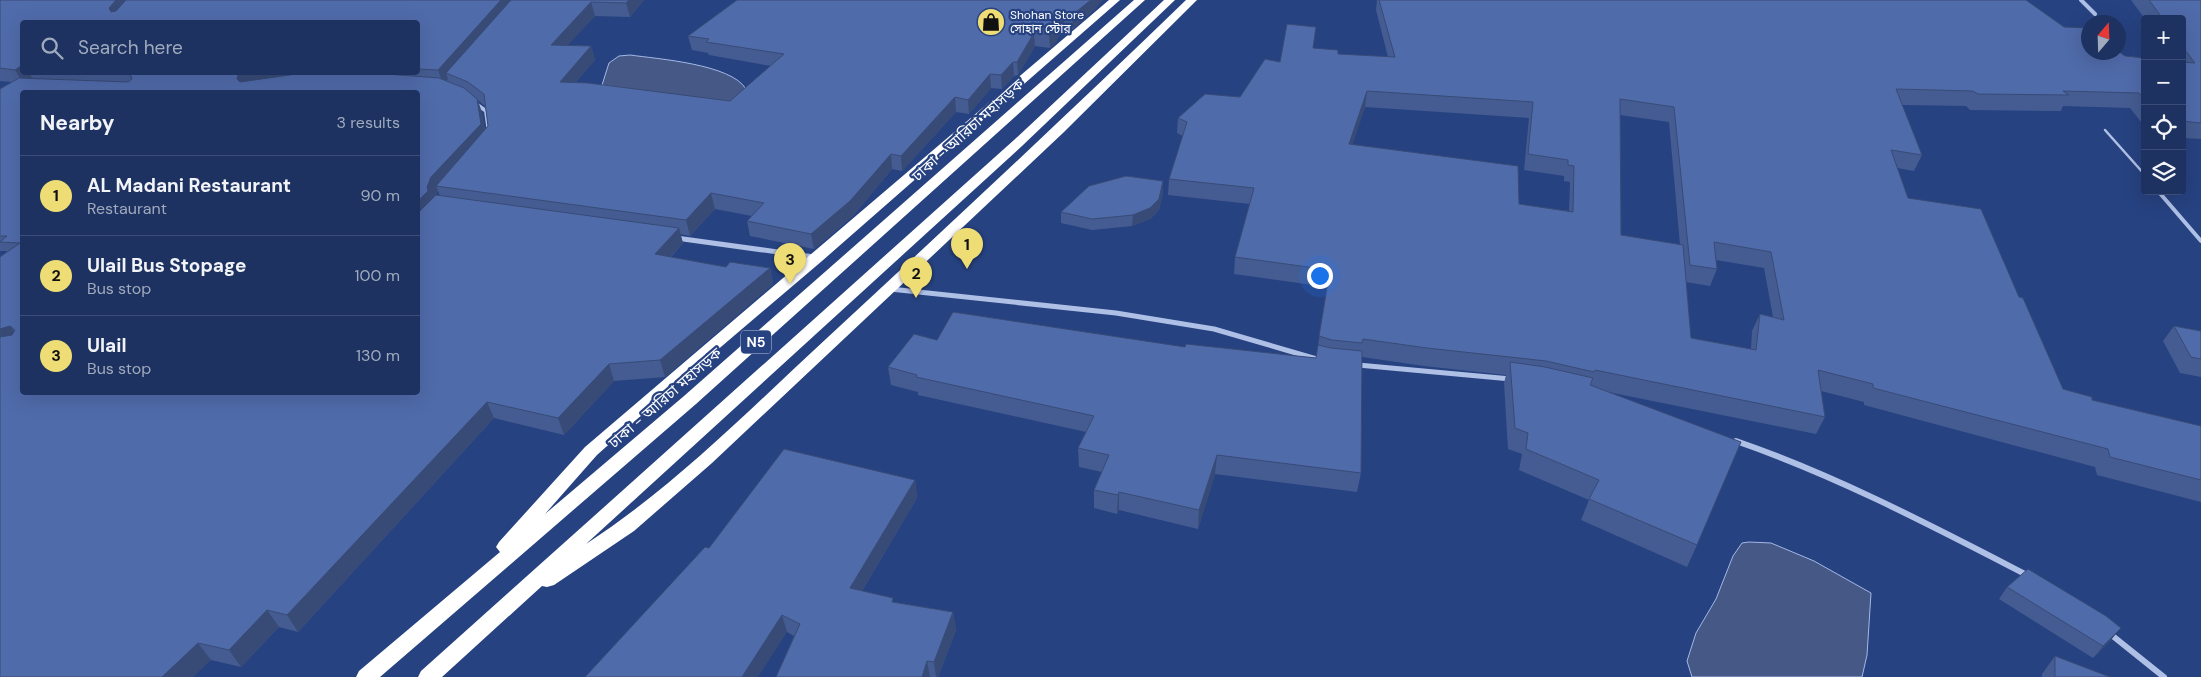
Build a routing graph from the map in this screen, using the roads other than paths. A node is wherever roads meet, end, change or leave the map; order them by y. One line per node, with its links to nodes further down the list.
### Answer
1 (1115, 0): 14 (highway)
2 (1140, 0): 21 (highway, ঢাকা - আরিচা মহাসড়ক / N5)
3 (1170, 0): 22 (highway, N5)
4 (1192, 0): 15 (highway)
5 (2081, 0): 6 (street)
6 (2095, 14)
7 (471, 99): 9 (street)
8 (2106, 130): 10 (lane)
9 (490, 140)
10 (2141, 171)
11 (2161, 195): 13 (lane)
12 (668, 237): 14 (street)
13 (2201, 241)
14 (817, 258): 21 (highway)
15 (890, 289): 16 (street); 22 (highway)
16 (1329, 362)
17 (1348, 364): 18 (street)
18 (1522, 381)
19 (1732, 439): 20 (street)
20 (2031, 577)
21 (468, 590): 24 (highway, ঢাকা - আরিচা মহাসড়ক / N5)
22 (505, 607): 25 (highway, N5)
23 (2102, 628): 26 (street)
24 (366, 677)
25 (428, 677)
26 (2164, 677)

